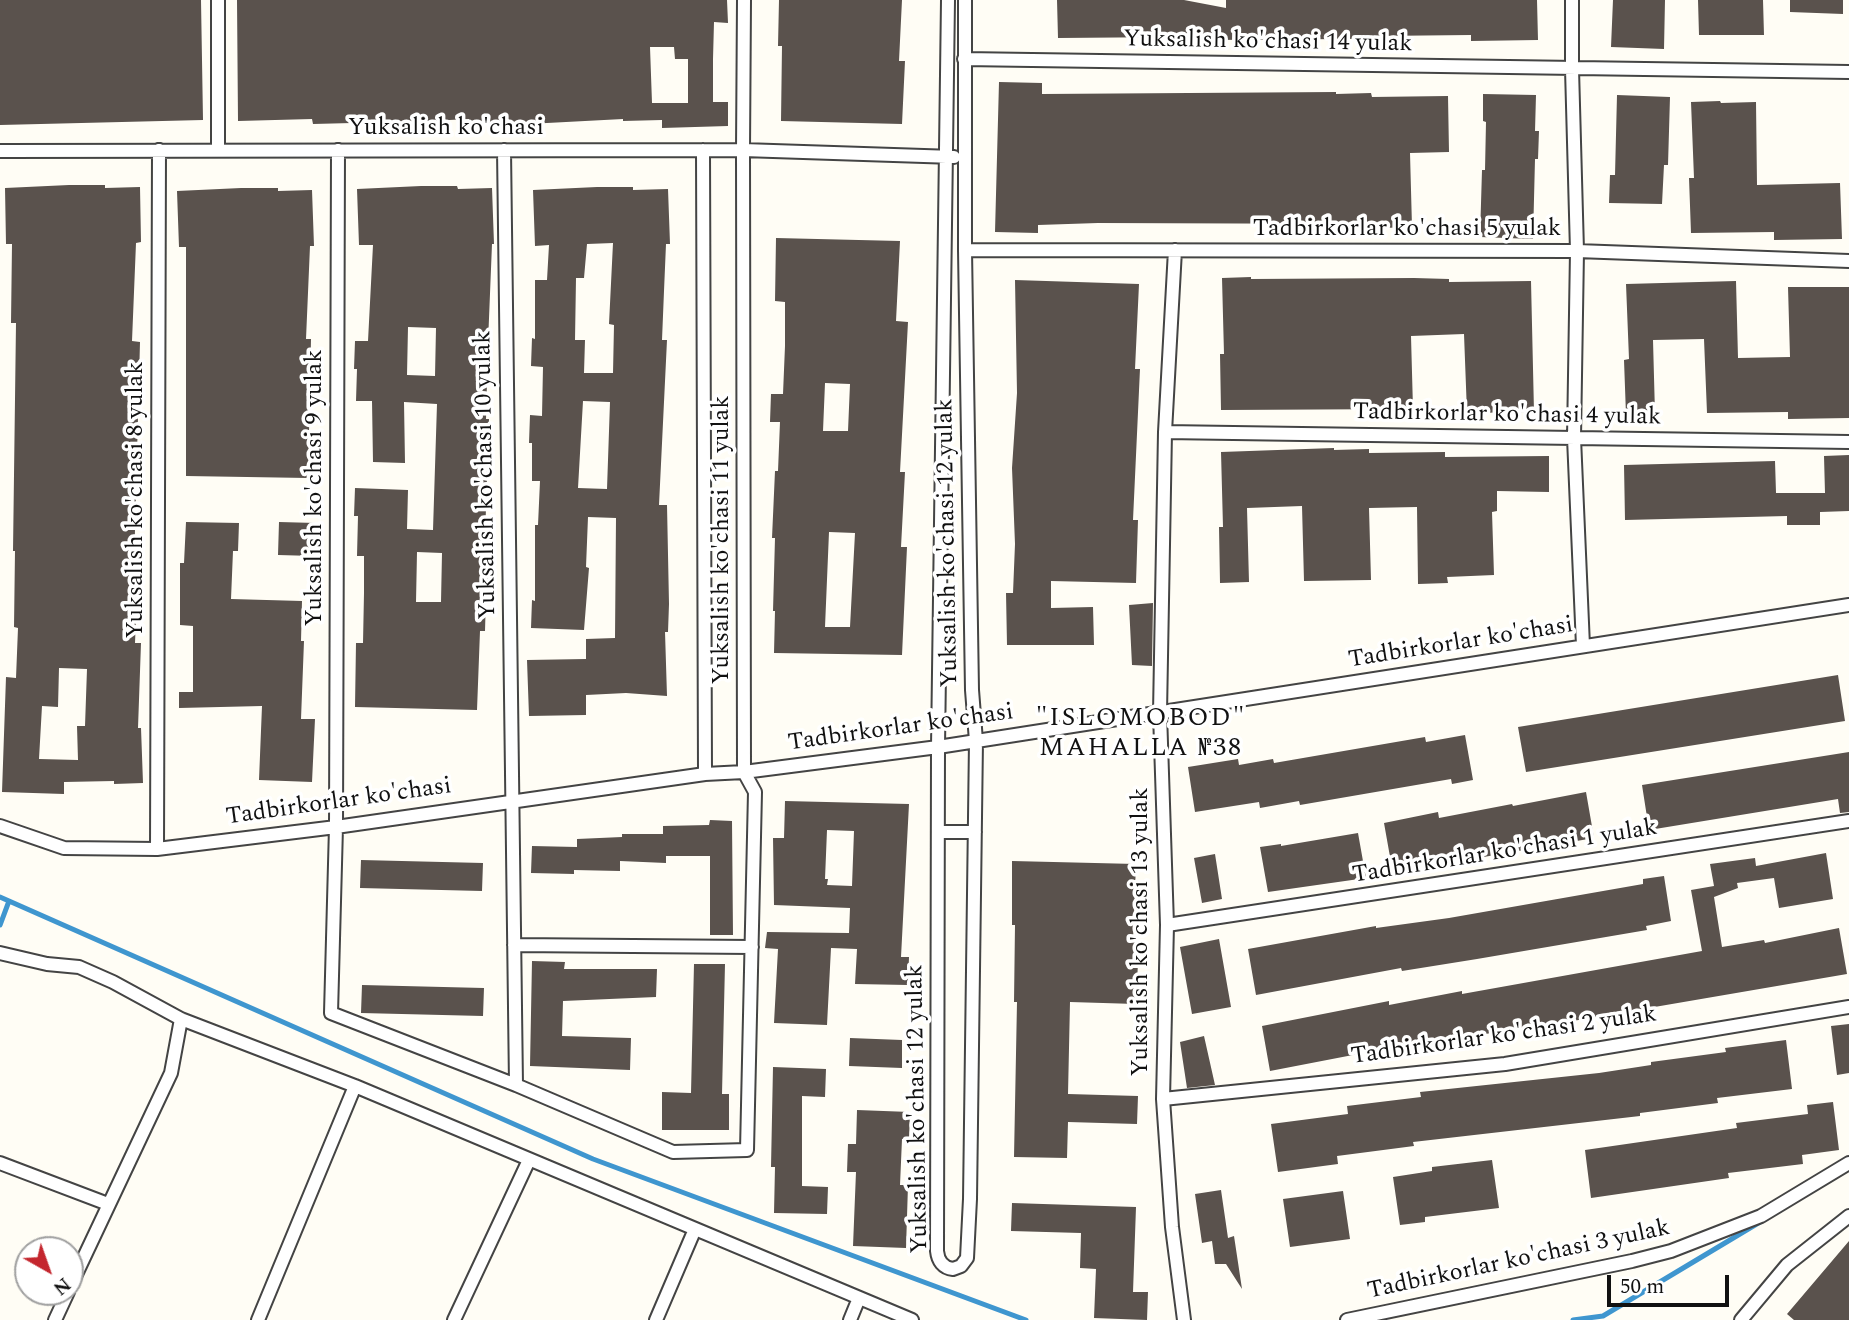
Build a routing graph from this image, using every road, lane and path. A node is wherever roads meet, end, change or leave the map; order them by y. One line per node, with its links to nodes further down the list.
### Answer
1 (218, 0): 10 (street)
2 (744, 0): 14 (street)
3 (948, 0): 17 (street, Yuksalish ko'chasi 12 yulak)
4 (965, 0): 6 (street, Yuksalish ko'chasi 12 yulak)
5 (1572, 0): 7 (street)
6 (964, 59): 7 (street, Yuksalish ko'chasi 14 yulak); 16 (street, Yuksalish ko'chasi 12 yulak)
7 (1572, 69): 8 (street, Yuksalish ko'chasi 14 yulak); 20 (street)
8 (1849, 72)
9 (159, 150): 10 (street, Yuksalish ko'chasi); 15 (street, Yuksalish ko'chasi); 38 (street, Yuksalish ko'chasi 8 yulak)
10 (218, 150): 11 (street, Yuksalish ko'chasi)
11 (338, 150): 12 (street, Yuksalish ko'chasi); 35 (street, Yuksalish ko'chasi 9 yulak)
12 (504, 150): 13 (street, Yuksalish ko'chasi); 32 (street, Yuksalish ko'chasi 10 yulak)
13 (703, 150): 14 (street, Yuksalish ko'chasi); 31 (street)
14 (743, 150): 17 (street); 30 (street, Yuksalish ko'chasi 11 yulak)
15 (0, 151)
16 (965, 156): 17 (street); 18 (street, Yuksalish ko'chasi 12 yulak)
17 (946, 158): 29 (street, Yuksalish ko'chasi 12 yulak)
18 (965, 250): 19 (street, Tadbirkorlar ko'chasi 5 yulak); 28 (street, Yuksalish ko'chasi 12 yulak)
19 (1175, 250): 20 (street, Tadbirkorlar ko'chasi 5 yulak); 22 (street, Yuksalish ko'chasi 13 yulak)
20 (1577, 251): 21 (street, Tadbirkorlar ko'chasi 5 yulak); 23 (street)
21 (1849, 261)
22 (1165, 432): 23 (street, Tadbirkorlar ko'chasi 4 yulak); 27 (street, Yuksalish ko'chasi 13 yulak)
23 (1574, 438): 24 (street, Tadbirkorlar ko'chasi 4 yulak); 26 (street)
24 (1849, 442)
25 (1849, 605): 26 (street, Tadbirkorlar ko'chasi)
26 (1583, 646): 27 (street, Tadbirkorlar ko'chasi)
27 (1160, 713): 28 (street, Tadbirkorlar ko'chasi); 39 (street, Yuksalish ko'chasi 13 yulak)
28 (976, 741): 29 (street, Tadbirkorlar ko'chasi); 37 (street, Yuksalish ko'chasi 12 yulak)
29 (939, 747): 30 (street, Tadbirkorlar ko'chasi); 36 (street, Yuksalish ko'chasi 12 yulak)
30 (744, 772): 31 (street, Tadbirkorlar ko'chasi); 41 (street, Yuksalish ko'chasi 11 yulak)
31 (705, 774): 32 (street, Tadbirkorlar ko'chasi)
32 (511, 800): 35 (street, Tadbirkorlar ko'chasi); 40 (street)
33 (1849, 821): 39 (street, Tadbirkorlar ko'chasi 1 yulak)
34 (0, 826): 38 (street, Tadbirkorlar ko'chasi)
35 (336, 827): 38 (street, Tadbirkorlar ko'chasi); 45 (street)
36 (938, 832): 37 (street); 37 (street, Yuksalish ko'chasi 12 yulak)
37 (975, 832)
38 (157, 849)
39 (1167, 925): 47 (street, Yuksalish ko'chasi 13 yulak)
40 (514, 946): 41 (street); 45 (street)
41 (752, 947): 45 (street, Yuksalish ko'chasi 11 yulak)
42 (0, 953): 44 (street)
43 (1849, 1007): 47 (street, Tadbirkorlar ko'chasi 2 yulak)
44 (181, 1019): 46 (street); 51 (street)
45 (516, 1085)
46 (355, 1086): 48 (street); 56 (street)
47 (1163, 1099): 61 (street, Yuksalish ko'chasi 13 yulak)
48 (529, 1160): 53 (street); 57 (street)
49 (0, 1163): 51 (street)
50 (1849, 1163): 62 (street, Tadbirkorlar ko'chasi 3 yulak)
51 (108, 1204): 54 (street)
52 (1849, 1216): 63 (street)
53 (695, 1229): 55 (street); 58 (street)
54 (84, 1257)
55 (859, 1298): 59 (street); 60 (street)
56 (258, 1320)
57 (454, 1320)
58 (656, 1320)
59 (850, 1320)
60 (912, 1320)
61 (1184, 1320)
62 (1347, 1320)
63 (1741, 1320)

